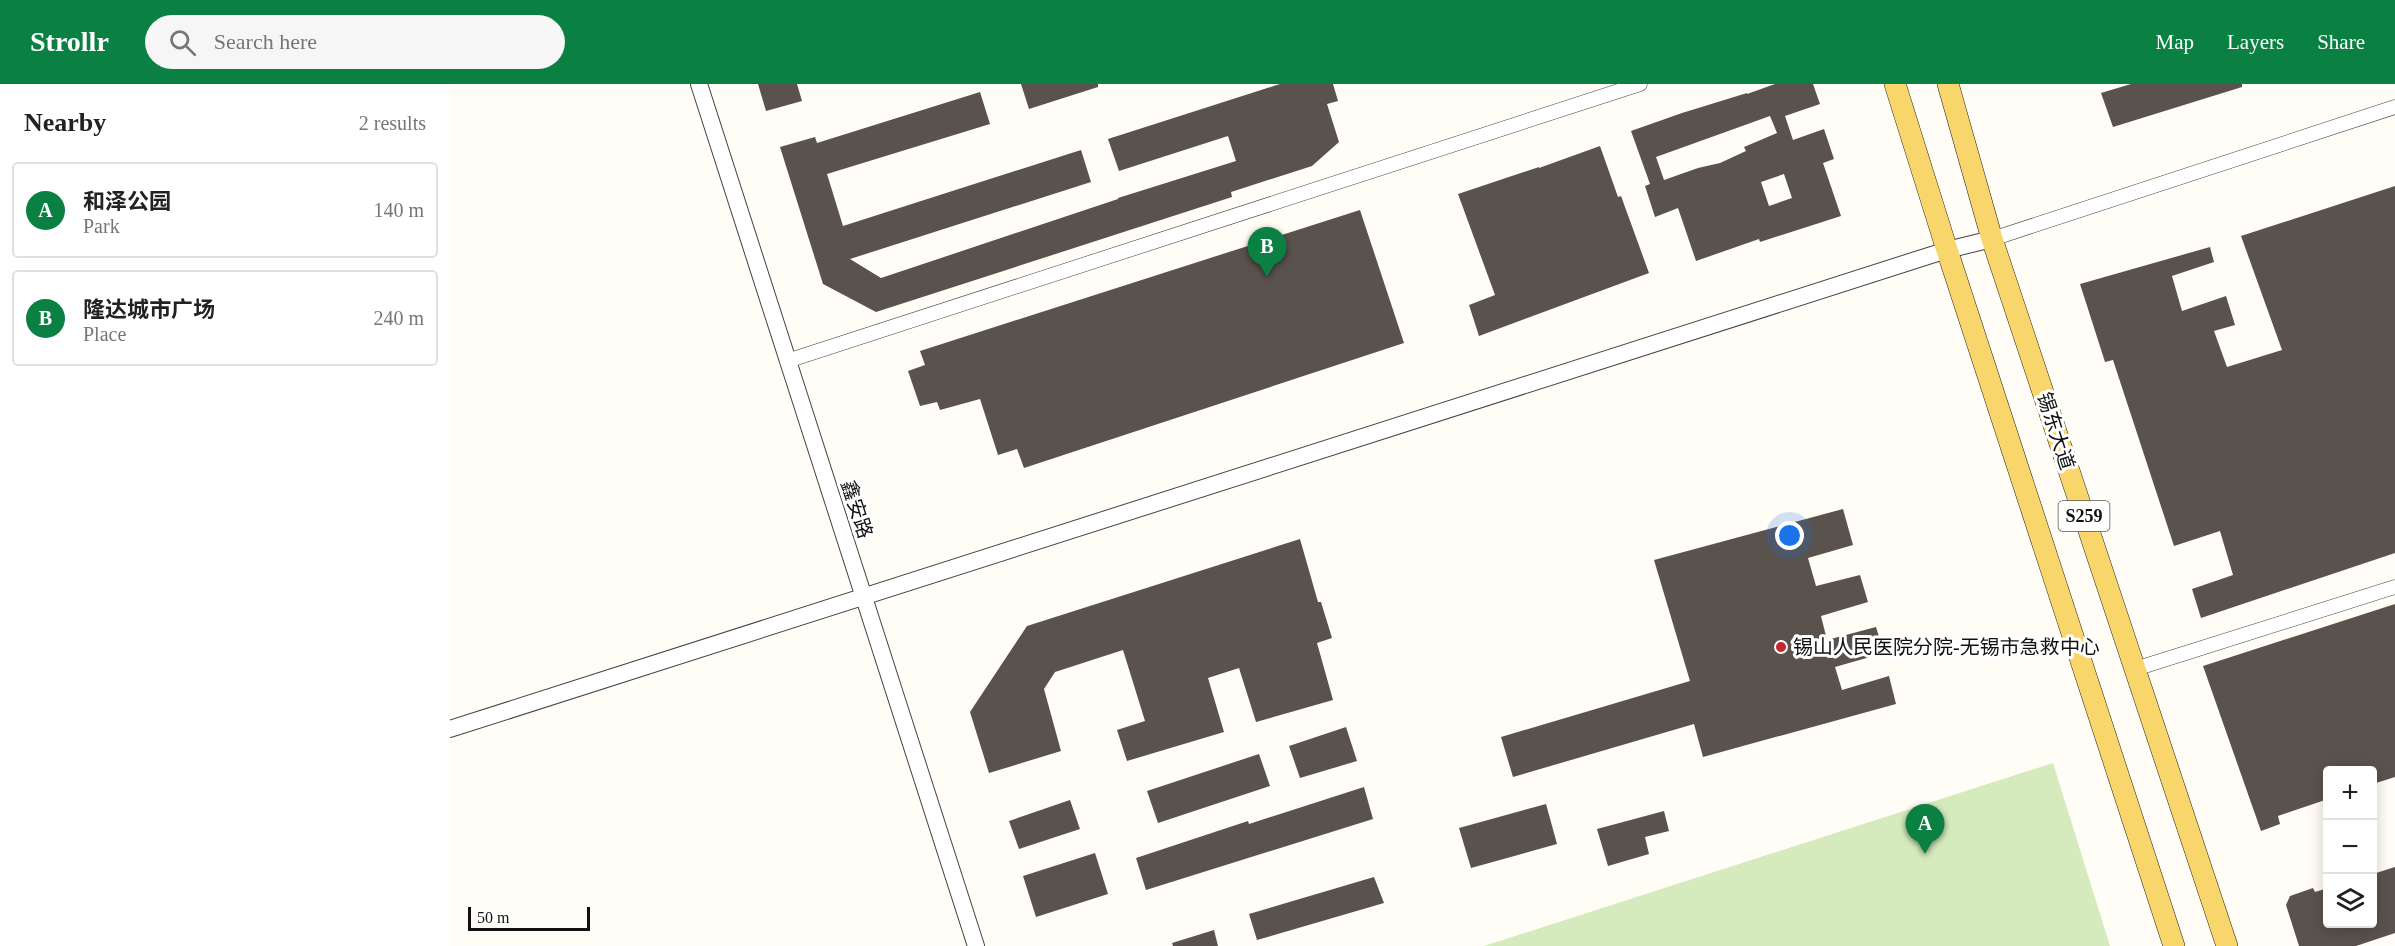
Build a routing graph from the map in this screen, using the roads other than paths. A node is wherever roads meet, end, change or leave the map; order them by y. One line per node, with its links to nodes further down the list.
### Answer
1 (699, 84): 8 (street, 鑫安路)
2 (1640, 84): 8 (street)
3 (1895, 84): 7 (main road, S259)
4 (1948, 84): 6 (main road, 锡东大道 / S259)
5 (2395, 107): 6 (street)
6 (1992, 239): 7 (street); 11 (main road, 锡东大道 / S259)
7 (1947, 250): 10 (street); 14 (main road, S259)
8 (787, 361): 10 (street, 鑫安路)
9 (2395, 587): 11 (street)
10 (863, 596): 12 (street); 13 (street, 鑫安路)
11 (2135, 669): 15 (main road, 锡东大道 / S259)
12 (450, 729)
13 (976, 946)
14 (2174, 946)
15 (2228, 946)

